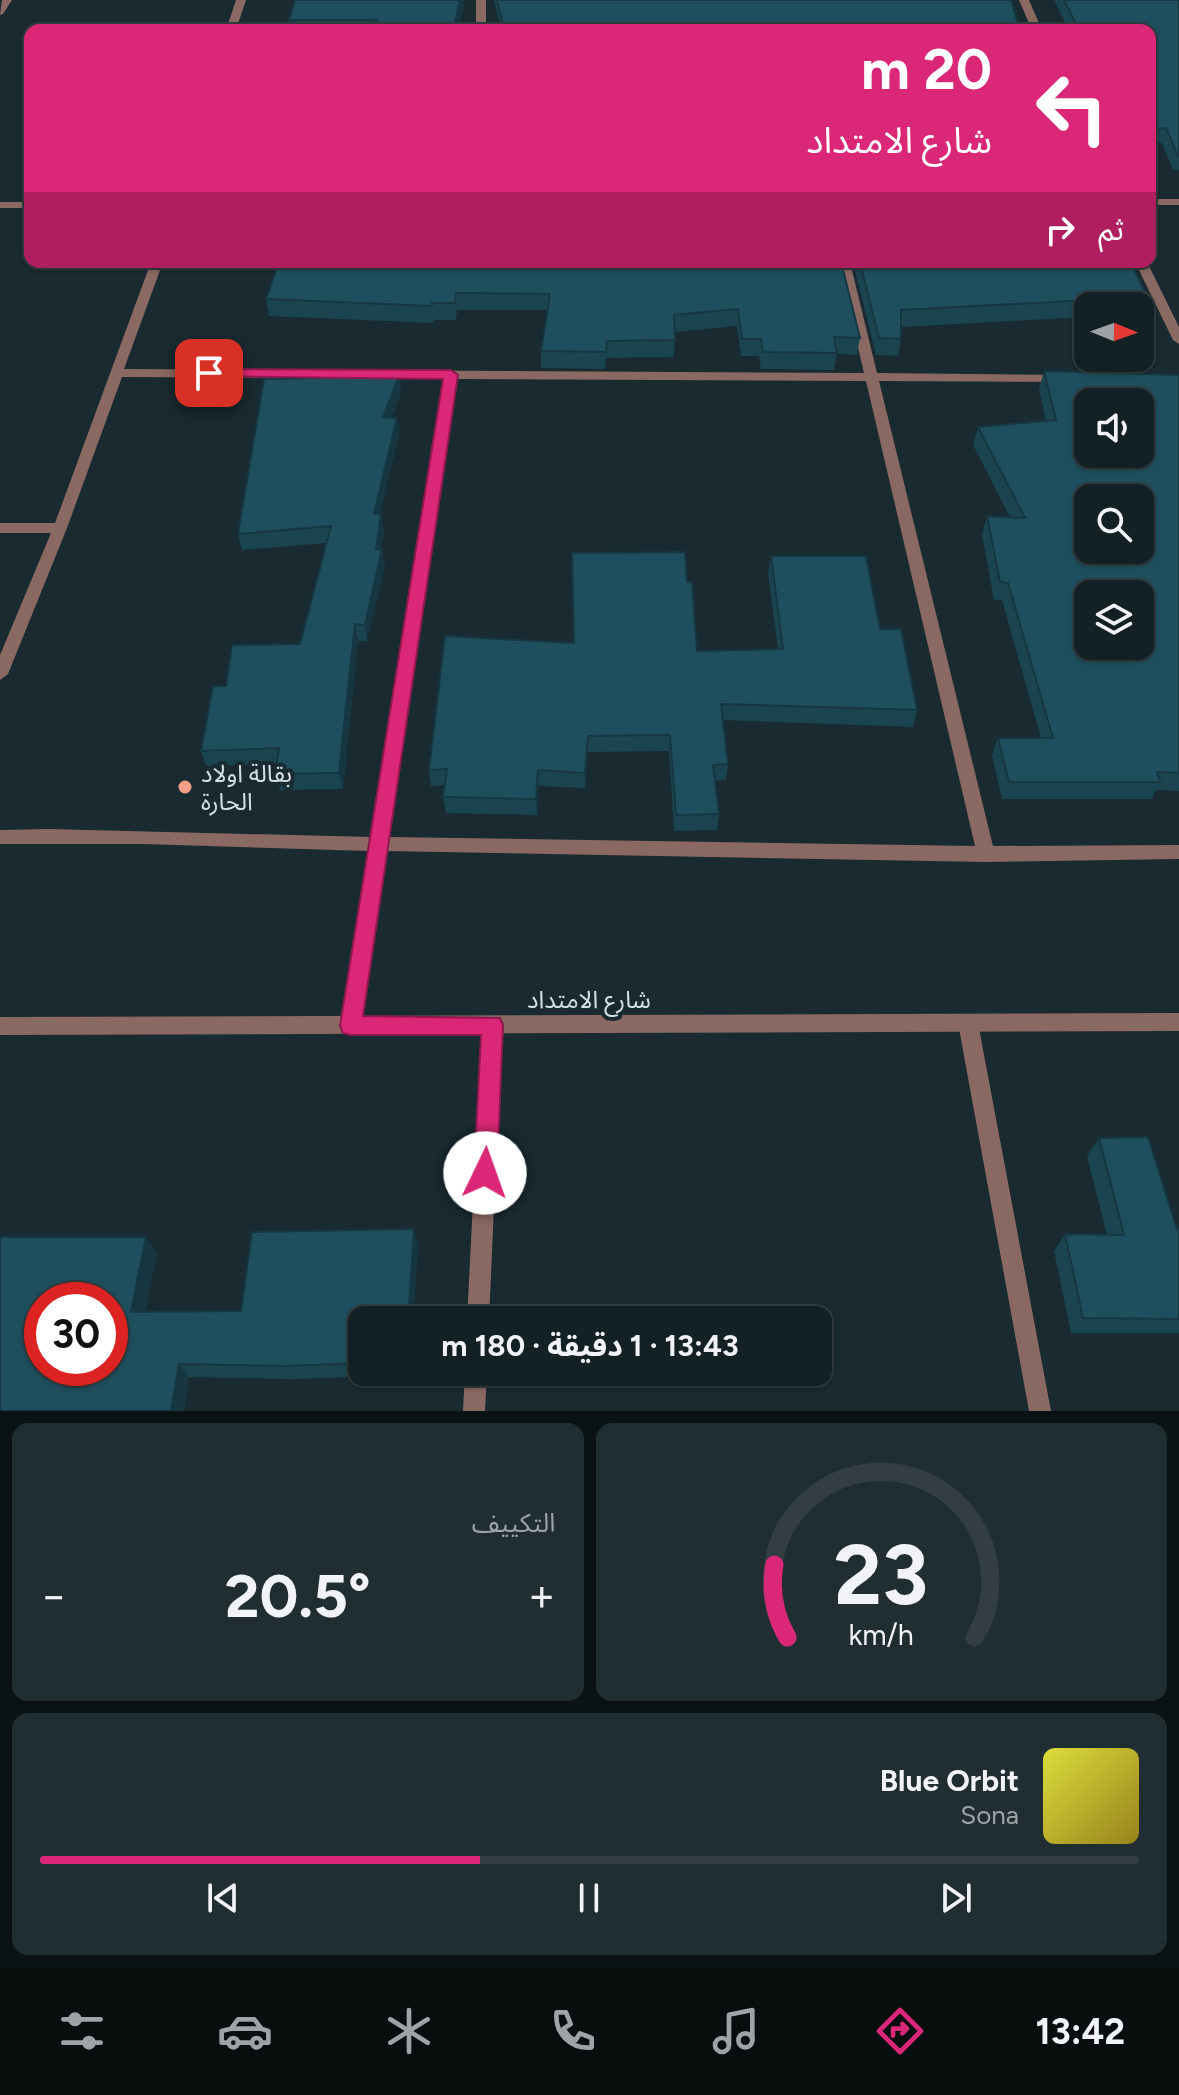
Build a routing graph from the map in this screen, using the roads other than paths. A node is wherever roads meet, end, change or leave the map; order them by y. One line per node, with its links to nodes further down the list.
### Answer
1 (7, 0): 5 (street)
2 (241, 0): 6 (street)
3 (481, 0): 7 (street)
4 (1024, 0): 8 (street)
5 (0, 12)
6 (233, 24)
7 (481, 24)
8 (1034, 24)
9 (1156, 202): 10 (street)
10 (1179, 202)
11 (0, 205): 12 (street)
12 (24, 205)
13 (155, 268): 17 (street)
14 (845, 268): 19 (street)
15 (1144, 268): 16 (street)
16 (1179, 340)
17 (118, 373): 18 (street); 22 (street)
18 (451, 375): 19 (street); 25 (street)
19 (869, 378): 20 (street); 27 (street)
20 (1071, 378)
21 (0, 528): 22 (street)
22 (60, 528): 23 (street)
23 (0, 674)
24 (0, 837): 25 (street)
25 (377, 844): 27 (street); 32 (street)
26 (1179, 852): 27 (street)
27 (986, 855)
28 (1179, 1022): 29 (street, شارع الامتداد)
29 (968, 1023): 30 (street, شارع الامتداد); 36 (street)
30 (492, 1025): 32 (street, شارع الامتداد); 33 (street)
31 (0, 1026): 32 (street, شارع الامتداد)
32 (350, 1026)
33 (479, 1306)
34 (475, 1386): 35 (street)
35 (474, 1411)
36 (1040, 1411)

